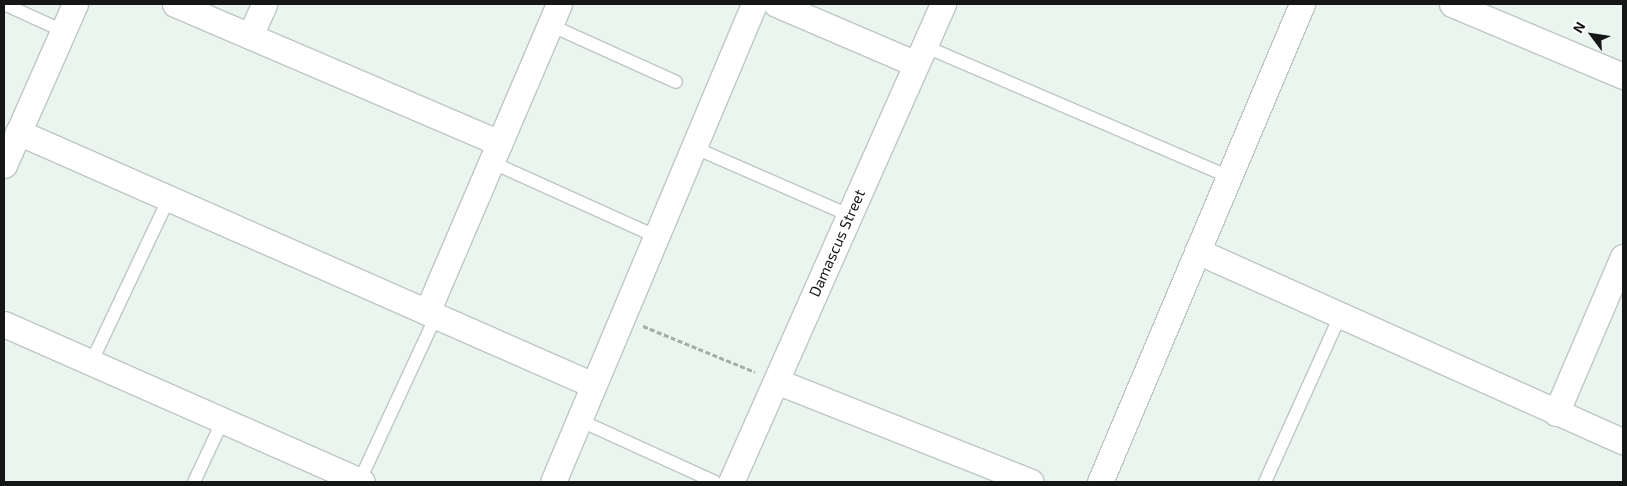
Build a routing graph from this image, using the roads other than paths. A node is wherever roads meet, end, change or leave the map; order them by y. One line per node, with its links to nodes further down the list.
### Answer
1 (4, 4): 11 (lane)
2 (75, 4): 11 (street)
3 (174, 4): 12 (street)
4 (264, 4): 12 (street)
5 (754, 4): 17 (street)
6 (776, 4): 13 (street)
7 (943, 4): 13 (street, Damascus Street)
8 (1302, 4): 20 (street)
9 (1452, 4): 14 (street)
10 (554, 10): 15 (lane); 18 (street)
11 (63, 31): 16 (street)
12 (250, 36): 18 (street)
13 (920, 55): 20 (lane); 22 (street, Damascus Street)
14 (1623, 76)
15 (676, 82)
16 (18, 132): 19 (street); 21 (street)
17 (693, 147): 22 (lane); 23 (street)
18 (495, 153): 23 (lane); 26 (street)
19 (4, 165)
20 (1229, 177): 24 (street)
21 (170, 198): 26 (street); 29 (lane)
22 (849, 215): 30 (street, Damascus Street)
23 (655, 236): 31 (street)
24 (1197, 251): 27 (street); 42 (street)
25 (1623, 257): 32 (street)
26 (432, 314): 31 (street); 37 (lane)
27 (1340, 316): 32 (street); 43 (lane)
28 (4, 326): 29 (street)
29 (91, 363): 33 (street)
30 (776, 381): 40 (street, Damascus Street); 41 (street)
31 (593, 385): 34 (street)
32 (1556, 413): 35 (street)
33 (223, 420): 36 (lane); 37 (street)
34 (579, 420): 38 (street); 39 (lane)
35 (1623, 442)
36 (194, 482)
37 (360, 482)
38 (552, 482)
39 (715, 482)
40 (731, 482)
41 (1031, 482)
42 (1100, 482)
43 (1264, 482)

